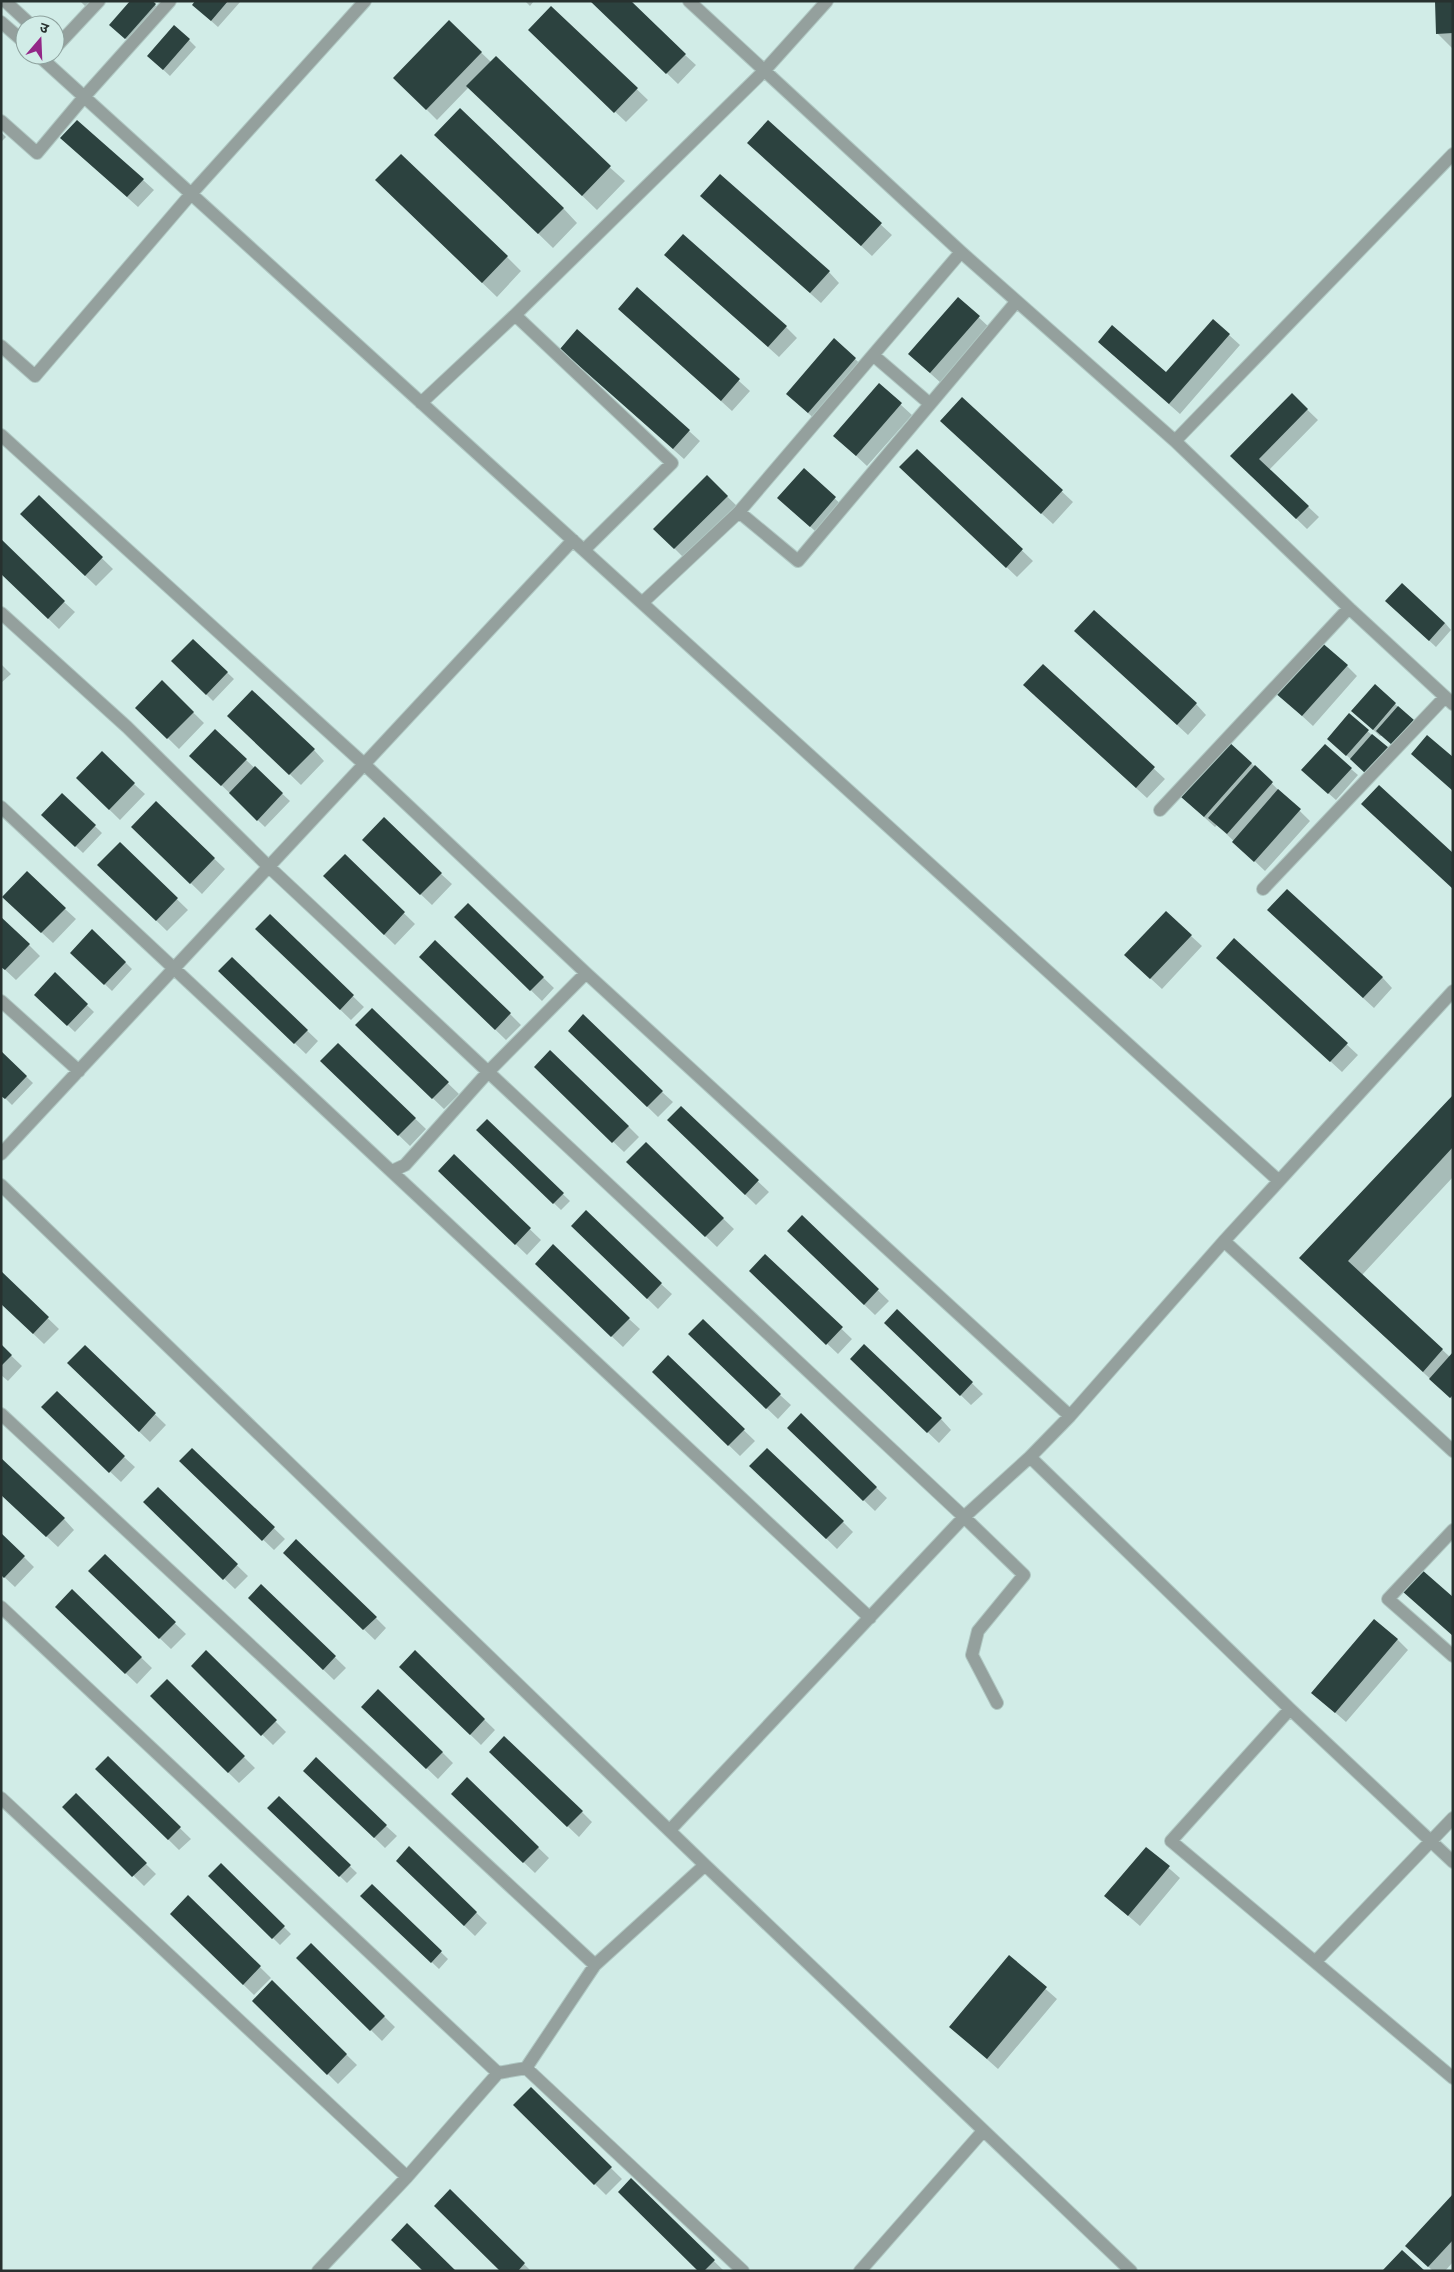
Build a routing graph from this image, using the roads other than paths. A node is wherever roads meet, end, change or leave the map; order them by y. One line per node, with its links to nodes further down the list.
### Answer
1 (5, 1): 7 (street)
2 (99, 1): 10 (street)
3 (170, 1): 13 (street)
4 (365, 1): 16 (street)
5 (689, 1): 12 (street)
6 (827, 1): 12 (street)
7 (20, 15)
8 (1, 22): 9 (street)
9 (15, 34)
10 (65, 37)
11 (49, 65): 13 (street)
12 (765, 70): 17 (street); 19 (street)
13 (84, 97): 14 (street); 16 (street)
14 (1, 121)
15 (1453, 154): 25 (street)
16 (191, 194): 20 (street); 22 (street)
17 (961, 252): 18 (street); 21 (street)
18 (1016, 302): 23 (street); 25 (street)
19 (515, 314): 22 (street); 28 (street)
20 (1, 346)
21 (873, 355): 23 (street); 26 (street)
22 (421, 403): 27 (street)
23 (930, 404): 26 (street)
24 (1, 435): 33 (street)
25 (1176, 441): 30 (street)
26 (739, 512): 29 (street)
27 (573, 540): 28 (street); 33 (street)
28 (584, 550): 29 (street)
29 (642, 603): 46 (street)
30 (1349, 608): 32 (street); 35 (street)
31 (1, 612): 36 (street)
32 (1449, 701): 37 (street)
33 (364, 764): 36 (street); 39 (street)
34 (1, 806): 38 (street)
35 (1160, 810)
36 (270, 867): 38 (street); 43 (street)
37 (1263, 889)
38 (174, 969): 42 (street); 45 (street)
39 (586, 973): 43 (street); 50 (street)
40 (1453, 991): 46 (street)
41 (1, 1001): 42 (street)
42 (79, 1071): 44 (street)
43 (489, 1072): 45 (street); 53 (street)
44 (1, 1154)
45 (392, 1171): 56 (street)
46 (1279, 1181): 48 (street)
47 (1, 1185): 62 (street)
48 (1224, 1240): 50 (street); 51 (street)
49 (1, 1414): 67 (street)
50 (1070, 1416): 52 (street)
51 (1453, 1451)
52 (1030, 1458): 53 (street); 59 (street)
53 (964, 1517): 56 (street); 58 (street)
54 (1453, 1530): 57 (street)
55 (1, 1607): 69 (street)
56 (870, 1618): 62 (street)
57 (1453, 1656)
58 (997, 1703)
59 (1290, 1709): 63 (street); 66 (street)
60 (1, 1798): 72 (street)
61 (1453, 1818): 63 (street)
62 (670, 1830): 65 (street)
63 (1431, 1842): 64 (street); 66 (street)
64 (1453, 1862)
65 (705, 1865): 67 (street); 71 (street)
66 (1315, 1962): 70 (street)
67 (595, 1965): 68 (street)
68 (526, 2068): 69 (street); 74 (street)
69 (498, 2073): 72 (street)
70 (1453, 2078)
71 (983, 2131): 75 (street); 76 (street)
72 (407, 2177): 73 (street)
73 (318, 2271)
74 (743, 2271)
75 (860, 2271)
76 (1131, 2271)

